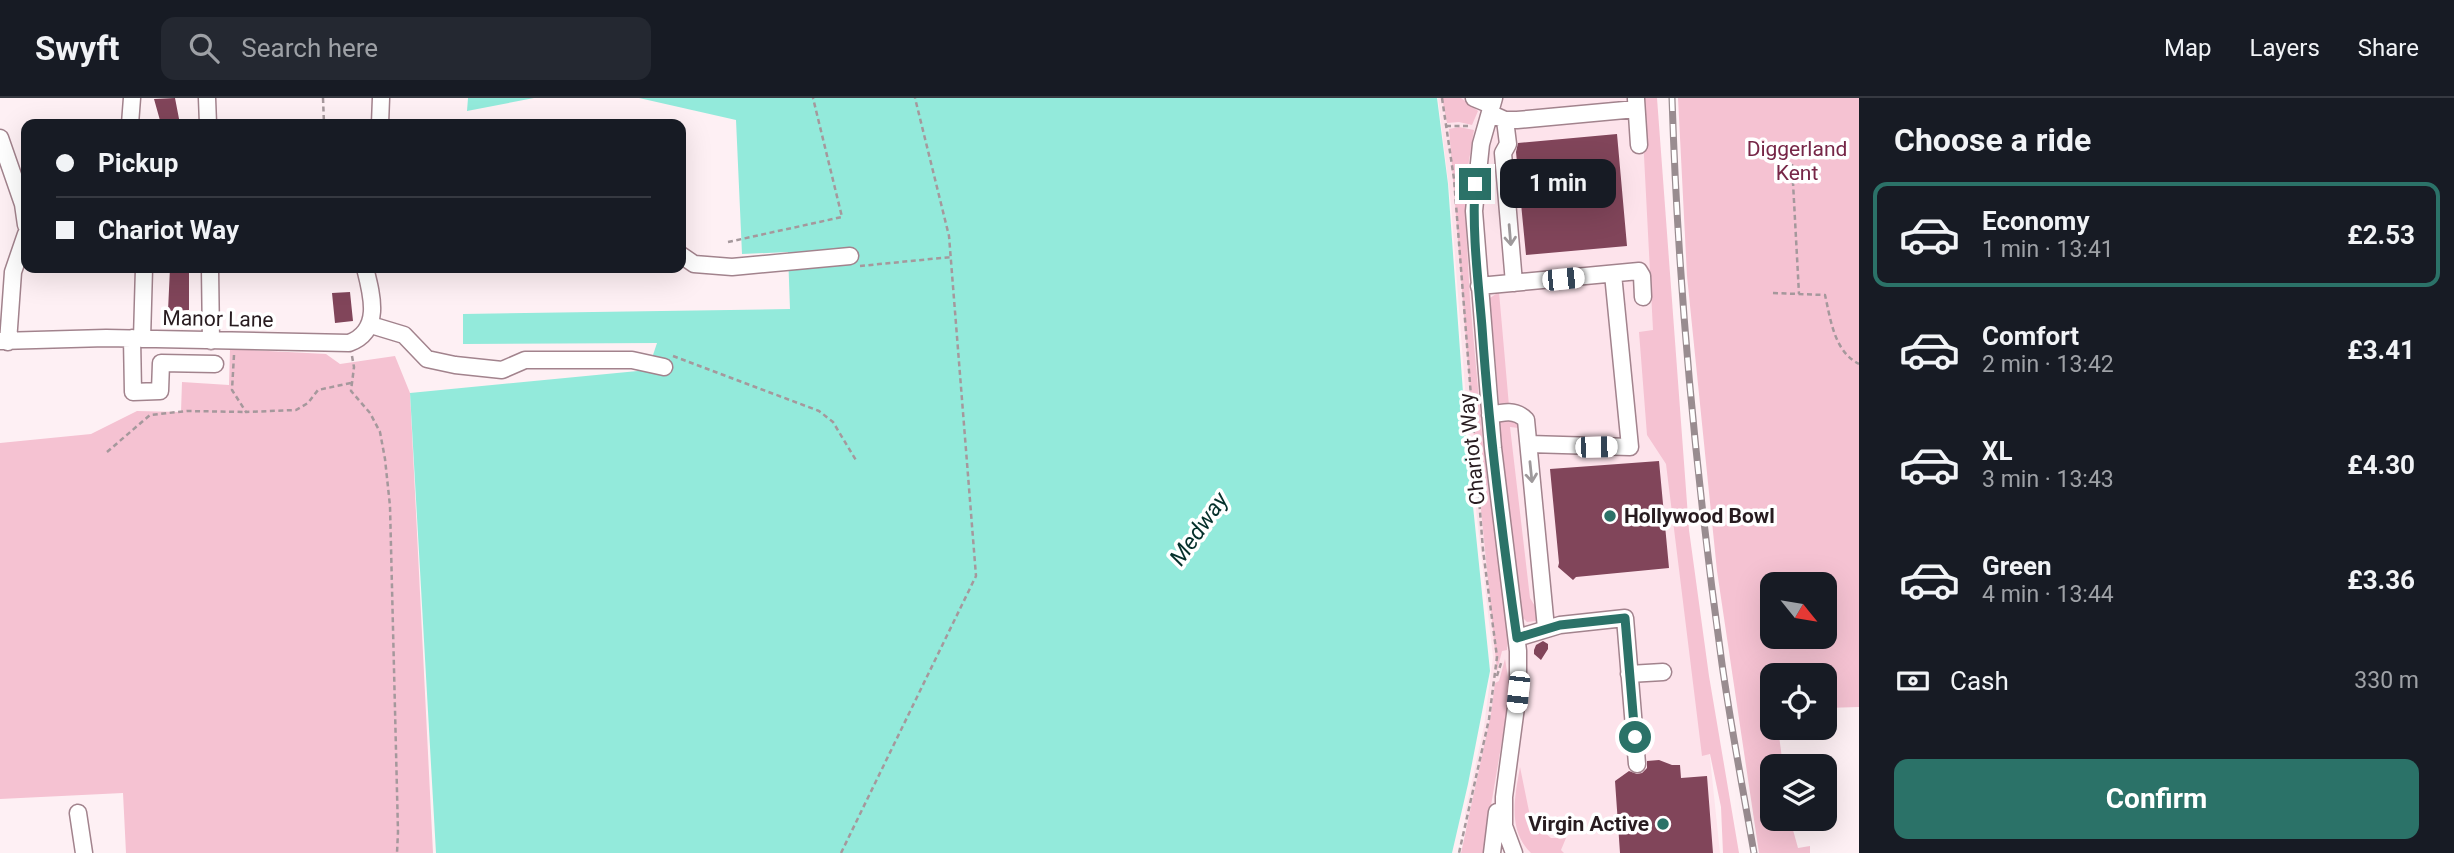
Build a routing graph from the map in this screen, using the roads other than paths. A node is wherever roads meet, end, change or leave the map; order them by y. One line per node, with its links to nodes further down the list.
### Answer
1 (132, 98): 7 (street)
2 (207, 98): 8 (street)
3 (381, 98): 9 (street)
4 (1474, 98): 6 (street)
5 (1636, 103): 10 (street); 12 (street)
6 (1491, 106): 10 (street); 22 (street, Chariot Way)
7 (130, 119)
8 (208, 119)
9 (380, 119)
10 (1506, 120): 21 (street, one-way to 21)
11 (3, 135): 13 (street)
12 (1639, 145)
13 (21, 198)
14 (21, 249): 27 (street)
15 (850, 256): 16 (street)
16 (686, 258)
17 (144, 273): 25 (street)
18 (210, 273): 26 (street)
19 (366, 273): 24 (street)
20 (1613, 274): 21 (street); 23 (street); 31 (street)
21 (1514, 283): 22 (street)
22 (1479, 286): 30 (street, Chariot Way)
23 (1643, 297)
24 (371, 325): 26 (street, Manor Lane); 28 (street)
25 (137, 339): 26 (street, Manor Lane); 27 (street, Manor Lane); 29 (street)
26 (212, 341)
27 (4, 342)
28 (663, 360)
29 (215, 364)
30 (1490, 415): 31 (street); 33 (street, Chariot Way)
31 (1528, 444): 32 (street, one-way to 32)
32 (1546, 628): 33 (street); 35 (street)
33 (1517, 638): 37 (street, Chariot Way)
34 (1663, 672): 35 (street)
35 (1629, 674): 36 (street)
36 (1637, 764)
37 (1504, 797): 40 (street); 41 (street)
38 (78, 813): 39 (street)
39 (84, 853)
40 (1492, 853)
41 (1514, 853)

